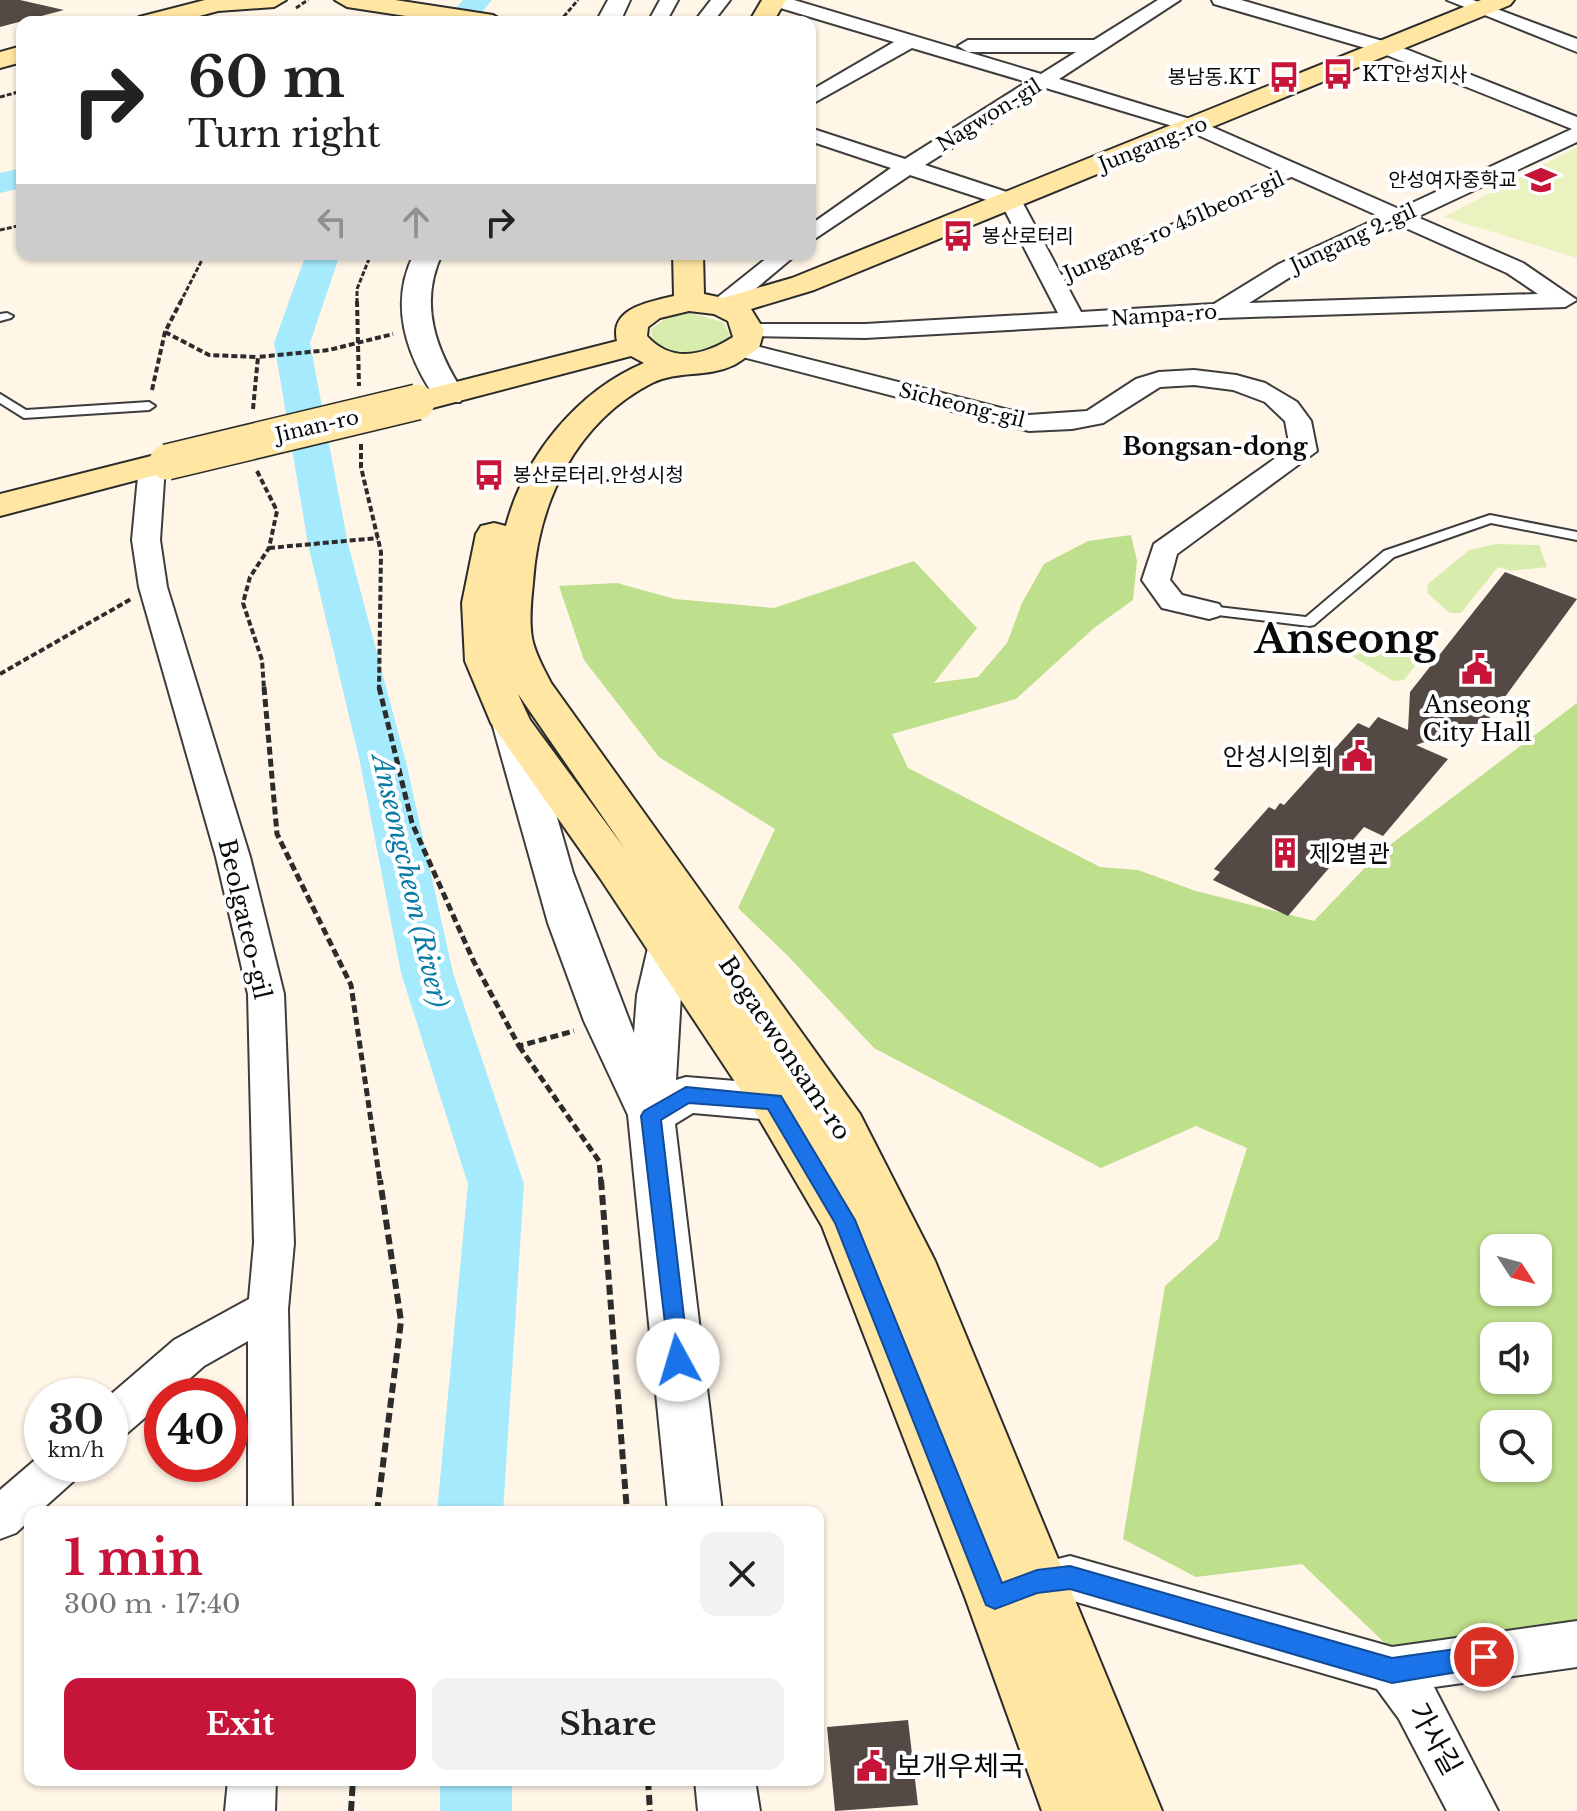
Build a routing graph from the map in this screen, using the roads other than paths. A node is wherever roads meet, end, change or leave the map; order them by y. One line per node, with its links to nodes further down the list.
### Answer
1 (274, 0): 7 (main road)
2 (347, 0): 10 (main road)
3 (721, 0): 11 (street)
4 (774, 0): 12 (street, Jungang-ro 451beon-gil)
5 (1171, 0): 13 (street, Nagwon-gil)
6 (1221, 0): 16 (street)
7 (223, 1): 9 (main road)
8 (1480, 3): 14 (street); 16 (main road, Jungang-ro)
9 (169, 16)
10 (453, 16)
11 (708, 16)
12 (912, 40): 15 (street, Jungang-ro 451beon-gil); 18 (street)
13 (1100, 46): 15 (street); 17 (street, Nagwon-gil)
14 (1577, 46)
15 (935, 47): 17 (street, Jungang-ro 451beon-gil)
16 (1386, 48): 19 (street); 20 (main road, Jungang-ro)
17 (1045, 80): 20 (street, Jungang-ro 451beon-gil); 23 (street, Nagwon-gil)
18 (816, 96)
19 (1577, 124)
20 (1196, 127): 24 (street, Jungang-ro 451beon-gil); 25 (main road, Jungang-ro)
21 (1577, 134): 26 (street, Jungang 2-gil)
22 (816, 136): 23 (street)
23 (907, 167): 25 (street); 27 (street, Nagwon-gil)
24 (1296, 171): 26 (street, Jungang-ro 451beon-gil); 31 (lane, Jungang-ro 451beon-gil)
25 (1011, 201): 31 (street); 36 (main road, Jungang-ro)
26 (1401, 215): 32 (street, Jungang-ro 451beon-gil); 34 (street, Jungang 2-gil)
27 (816, 231)
28 (425, 260): 42 (street)
29 (688, 260): 33 (main road)
30 (782, 260): 36 (street)
31 (1051, 282): 35 (street)
32 (1568, 301): 34 (street, Nampa-ro)
33 (689, 302): 36 (main road); 38 (main road)
34 (1221, 311): 35 (street, Nampa-ro)
35 (1074, 321): 37 (street, Nampa-ro)
36 (737, 324): 37 (street, Nampa-ro); 38 (main road); 39 (street, Sicheong-gil)
37 (865, 331): 39 (street)
38 (649, 353): 40 (main road, Jinan-ro); 44 (main road, Bogaewonsam-ro); 50 (main road, Bogaewonsam-ro)
39 (851, 378): 48 (street, Sicheong-gil)
40 (495, 383): 42 (main road, Jinan-ro); 44 (main road)
41 (0, 398): 43 (lane)
42 (433, 399): 45 (main road, Jinan-ro, bridge)
43 (149, 406)
44 (555, 408): 49 (main road, Bogaewonsam-ro)
45 (159, 464): 46 (main road, Jinan-ro); 54 (street, Beolgateo-gil)
46 (0, 505)
47 (1577, 536): 48 (lane)
48 (1209, 610)
49 (511, 723): 51 (main road, Bogaewonsam-ro); 53 (street)
50 (681, 895): 51 (street); 60 (main road, Bogaewonsam-ro)
51 (670, 951): 52 (main road, Bogaewonsam-ro); 53 (street)
52 (774, 1102): 53 (street); 60 (main road, Bogaewonsam-ro)
53 (651, 1116): 58 (street)
54 (268, 1309): 55 (street); 57 (street, Beolgateo-gil)
55 (128, 1406)
56 (41, 1482): 59 (street)
57 (270, 1506)
58 (694, 1506)
59 (0, 1518)
60 (1016, 1589): 62 (street); 67 (main road, Bogaewonsam-ro); 68 (main road, Bogaewonsam-ro)
61 (1577, 1644): 62 (street)
62 (1392, 1670): 69 (street, 가사길)
63 (252, 1786): 65 (street)
64 (726, 1786): 66 (street)
65 (250, 1811)
66 (729, 1811)
67 (1074, 1811)
68 (1130, 1811)
69 (1473, 1811)

